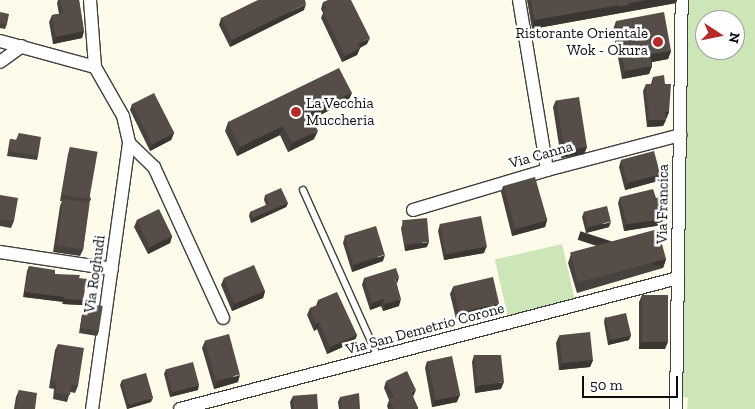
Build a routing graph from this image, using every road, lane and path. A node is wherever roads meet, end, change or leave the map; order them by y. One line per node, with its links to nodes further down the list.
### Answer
1 (90, 0): 7 (street, Via Roghudi)
2 (519, 0): 10 (street)
3 (682, 0): 8 (street, Via Francica)
4 (0, 41): 5 (street)
5 (22, 46): 6 (street); 7 (street)
6 (0, 62)
7 (94, 68): 9 (street, Via Roghudi)
8 (680, 135): 10 (street, Via Canna); 15 (street, Via Francica)
9 (129, 143): 14 (street, Via Roghudi); 16 (street)
10 (548, 170): 12 (street, Via Canna)
11 (303, 190): 17 (lane)
12 (412, 210)
13 (0, 252): 14 (street)
14 (112, 269): 18 (street, Via Roghudi)
15 (678, 278): 17 (street, Via San Demetrio Corone); 20 (street, Via Francica)
16 (223, 318)
17 (379, 358): 19 (street, Via San Demetrio Corone)
18 (92, 409)
19 (180, 409)
20 (676, 409)

